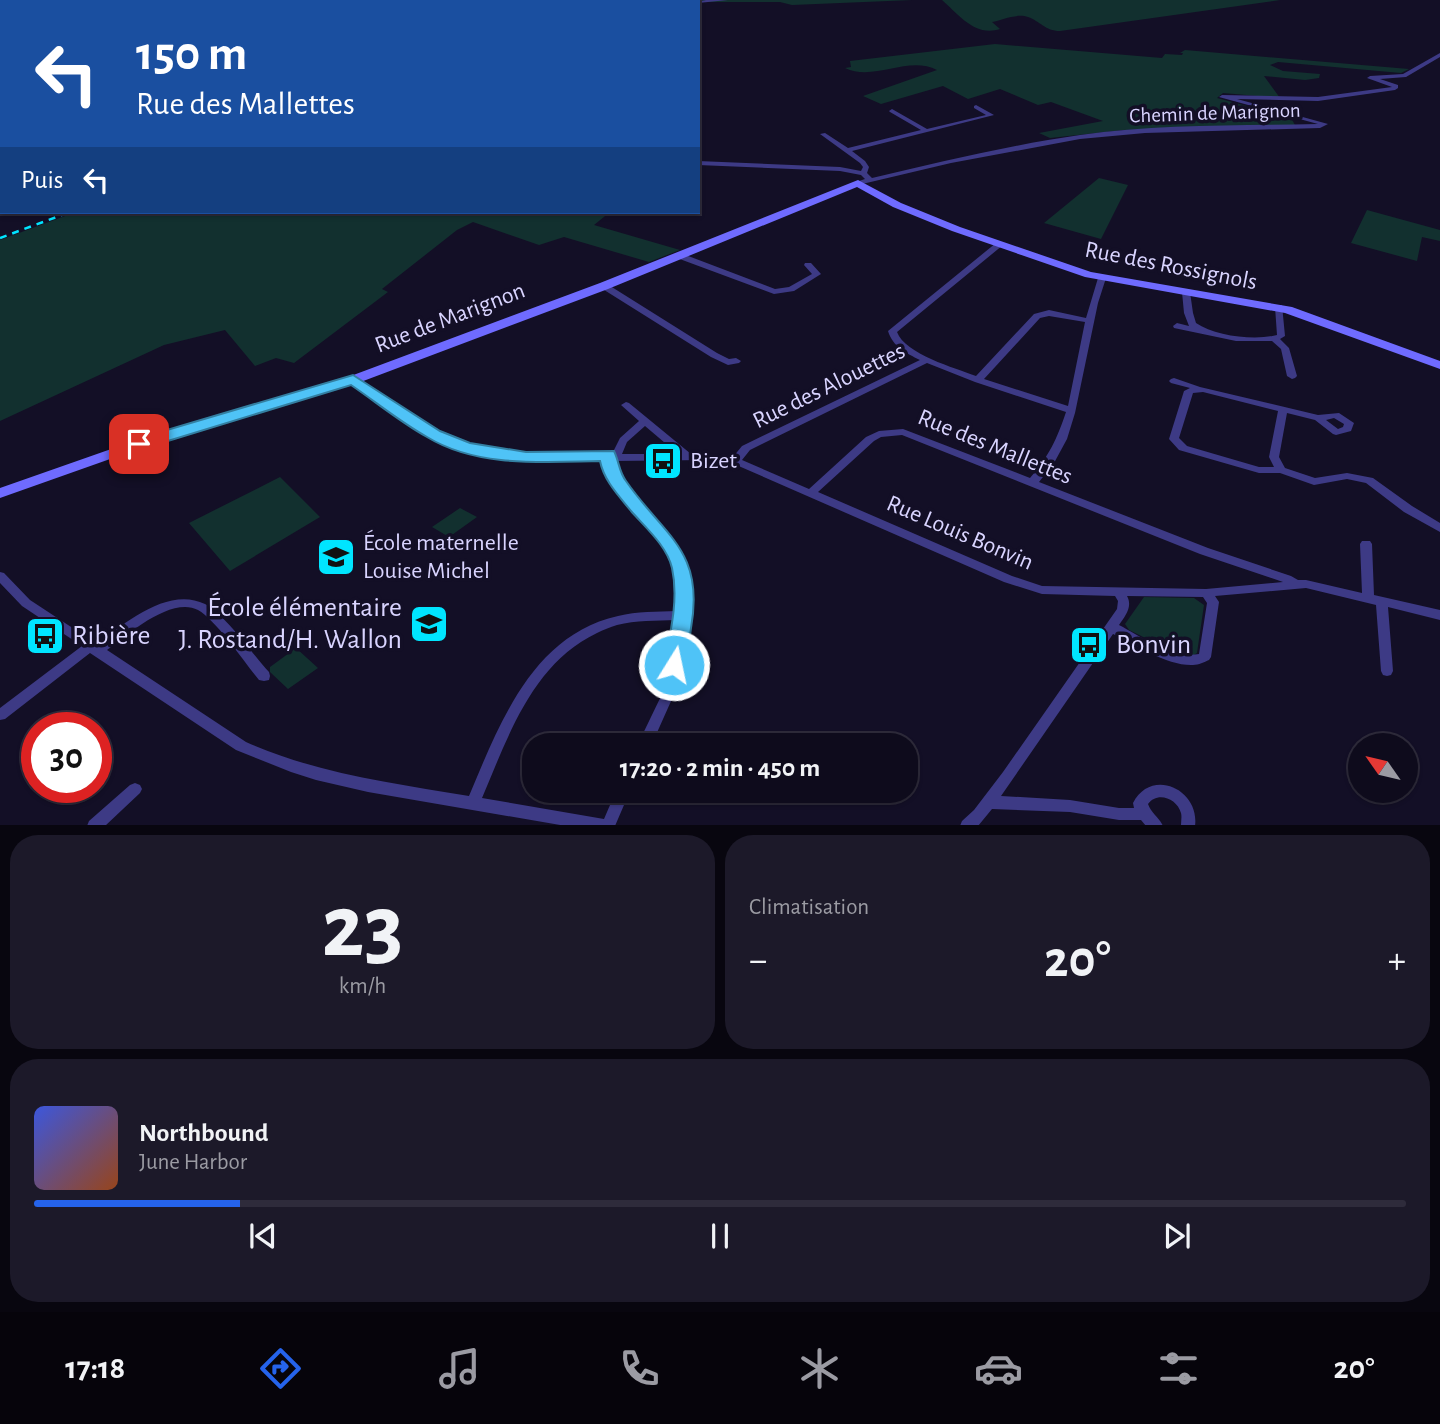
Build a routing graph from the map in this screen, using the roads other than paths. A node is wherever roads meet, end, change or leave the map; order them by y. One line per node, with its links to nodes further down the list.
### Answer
1 (726, 0): 2 (street)
2 (700, 2)
3 (1440, 55): 10 (street, Chemin de Marignon)
4 (976, 107): 6 (street)
5 (892, 111): 6 (street)
6 (927, 131): 8 (street)
7 (823, 134): 8 (street)
8 (848, 150): 10 (street)
9 (700, 163): 10 (street)
10 (863, 178): 11 (street, Rue des Rossignols); 12 (street, Rue de Marignon)
11 (999, 245): 14 (street, Rue des Rossignols); 22 (street, Rue des Alouettes)
12 (680, 256): 13 (street); 15 (street, Rue de Marignon)
13 (808, 265)
14 (1102, 278): 16 (street, Rue des Rossignols); 18 (street)
15 (604, 286): 23 (street); 26 (street, Rue de Marignon)
16 (1185, 292): 17 (street, Rue des Rossignols); 20 (street)
17 (1279, 307): 21 (street); 24 (street, Rue des Rossignols)
18 (1091, 321): 27 (street); 31 (street)
19 (1177, 326): 20 (street)
20 (1206, 331): 21 (street)
21 (1275, 340): 25 (street)
22 (927, 360): 27 (street); 37 (street, Rue des Alouettes)
23 (736, 361)
24 (1440, 365)
25 (1292, 376)
26 (353, 380): 35 (street); 41 (street, Rue de Marignon)
27 (978, 380): 31 (street)
28 (1174, 381): 29 (street)
29 (1203, 389): 32 (street); 38 (street)
30 (626, 405): 34 (street)
31 (1070, 410): 39 (street)
32 (1283, 410): 33 (street); 38 (street)
33 (1318, 418)
34 (645, 421): 35 (street); 36 (street)
35 (612, 455): 36 (street); 50 (street)
36 (687, 456): 37 (street)
37 (736, 461): 40 (street)
38 (1281, 470): 42 (street)
39 (1032, 483): 40 (street, Rue des Mallettes); 45 (street, Rue des Mallettes)
40 (811, 492): 46 (street, Rue Louis Bonvin)
41 (0, 493)
42 (1440, 528)
43 (1366, 544): 48 (street)
44 (0, 576): 53 (street)
45 (1296, 585): 47 (street, Rue Louis Bonvin); 48 (street, Rue des Mallettes)
46 (1119, 592): 47 (street, Rue Louis Bonvin); 52 (street)
47 (1206, 593): 52 (street)
48 (1368, 597): 49 (street, Rue des Mallettes)
49 (1382, 601): 51 (street, Rue des Mallettes); 54 (street)
50 (684, 615): 57 (street); 60 (street)
51 (1440, 615)
52 (1111, 627): 59 (street)
53 (93, 650): 55 (street); 56 (street); 60 (street)
54 (1387, 671)
55 (264, 676)
56 (0, 715)
57 (650, 733)
58 (135, 789): 63 (street)
59 (989, 802): 62 (street); 65 (street)
60 (473, 803): 64 (street)
61 (618, 803): 64 (street)
62 (1144, 814): 66 (street); 67 (street)
63 (94, 825)
64 (607, 825)
65 (967, 825)
66 (1156, 825)
67 (1188, 825)

